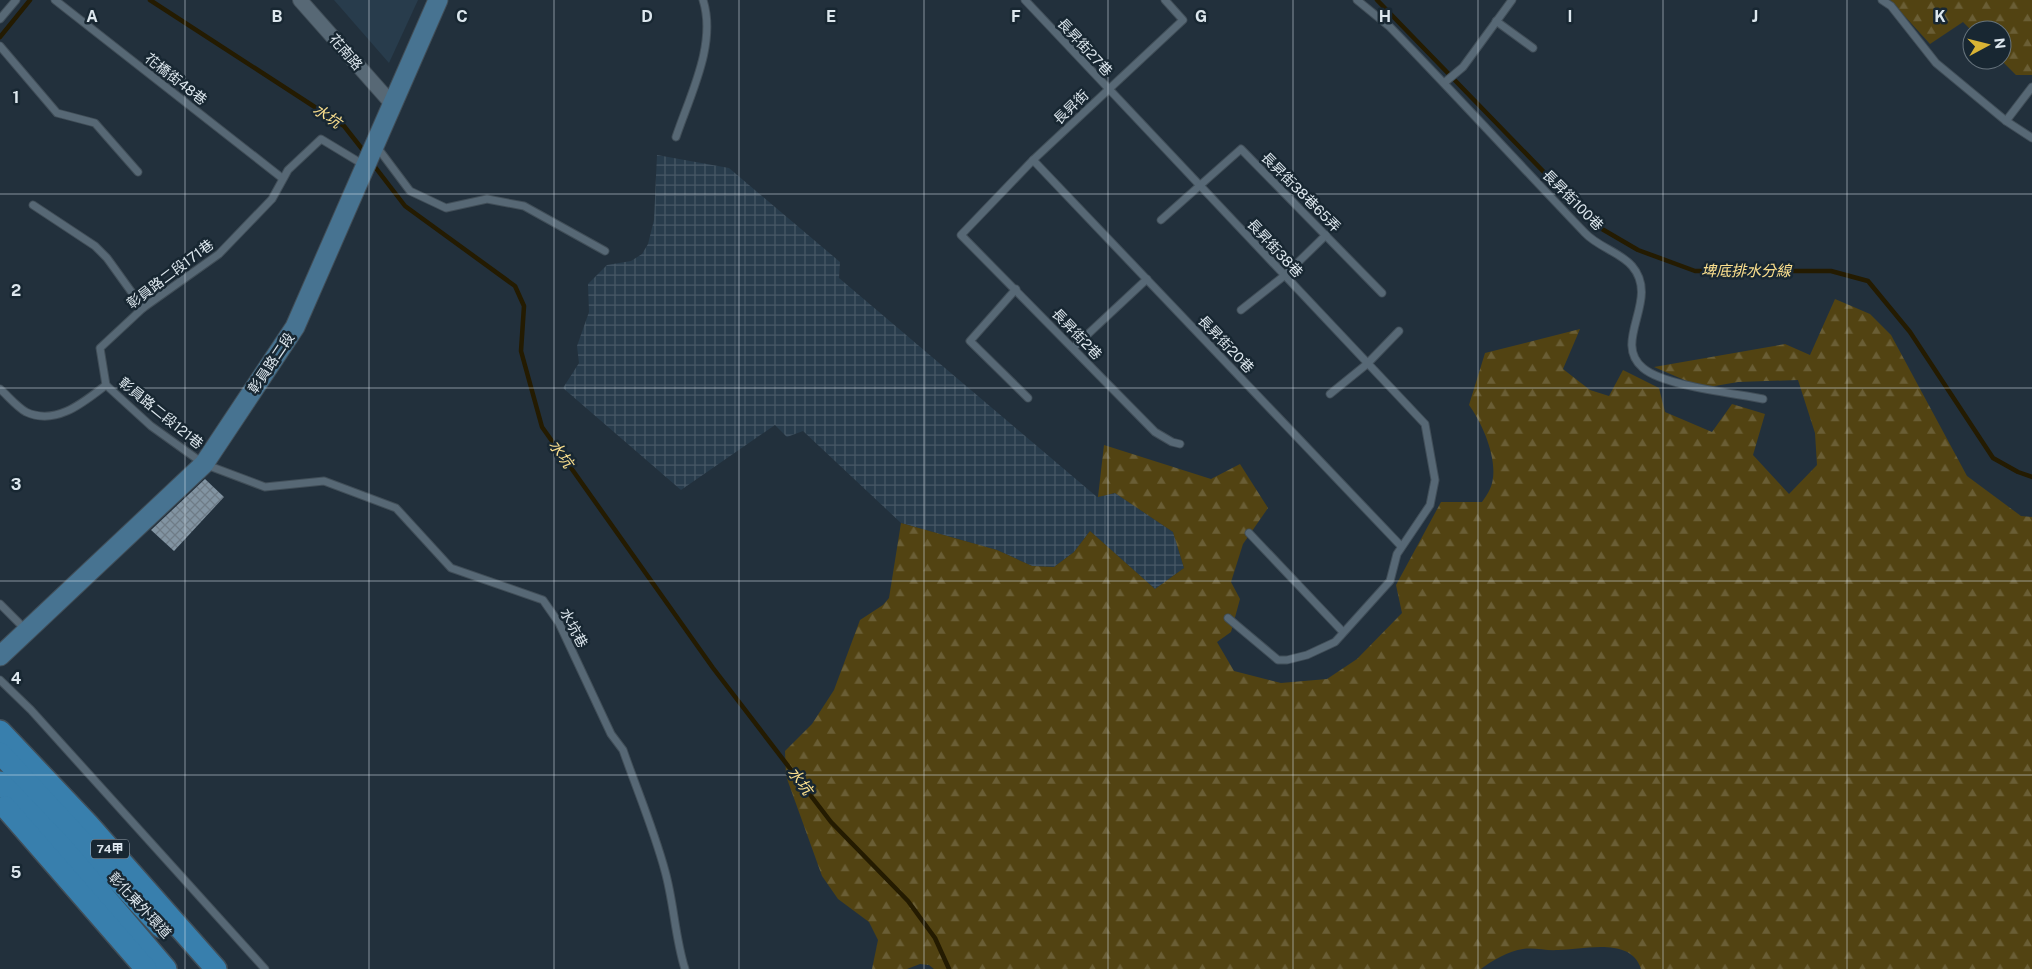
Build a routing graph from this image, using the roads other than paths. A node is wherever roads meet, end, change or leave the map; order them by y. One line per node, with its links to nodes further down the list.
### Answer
1 (16, 0): 11 (lane)
2 (55, 0): 26 (lane, 花橋街48巷)
3 (300, 0): 18 (street, 花南路)
4 (438, 0): 18 (main road, 彰員路二段)
5 (703, 0): 20 (lane)
6 (1025, 0): 17 (lane, 長昇街27巷)
7 (1165, 0): 17 (lane, 長昇街)
8 (1357, 0): 15 (lane, 長昇街100巷)
9 (1512, 0): 12 (lane)
10 (1882, 0): 19 (lane)
11 (0, 19)
12 (1496, 22): 14 (lane); 15 (lane)
13 (0, 46): 25 (lane)
14 (1533, 48)
15 (1444, 83): 46 (lane, 長昇街100巷)
16 (2032, 88): 19 (lane)
17 (1107, 89): 23 (lane, 長昇街); 27 (lane, 長昇街38巷)
18 (393, 105): 22 (main road, 彰員路二段)
19 (2006, 121): 21 (lane)
20 (676, 137)
21 (2032, 138)
22 (375, 144): 24 (main road, 彰員路二段); 32 (lane)
23 (1033, 160): 30 (lane, 長昇街); 34 (lane, 長昇街20巷)
24 (366, 166): 26 (lane, 彰員路二段171巷); 48 (main road, 彰員路二段)
25 (138, 172)
26 (282, 178): 37 (lane, 彰員路二段171巷)
27 (1200, 187): 29 (lane); 31 (lane, 長昇街38巷65弄); 33 (lane, 長昇街38巷)
28 (33, 205): 37 (lane)
29 (1161, 220)
30 (960, 235): 35 (lane, 長昇街2巷)
31 (1326, 235): 33 (lane); 36 (lane, 長昇街38巷65弄)
32 (605, 251)
33 (1284, 276): 38 (lane); 41 (lane, 長昇街38巷)
34 (1147, 279): 40 (lane); 50 (lane, 長昇街20巷)
35 (1016, 289): 40 (lane, 長昇街2巷); 45 (lane)
36 (1382, 293)
37 (143, 308): 42 (lane, 彰員路二段171巷)
38 (1241, 310)
39 (1399, 331): 41 (lane)
40 (1073, 348): 47 (lane, 長昇街2巷)
41 (1368, 364): 44 (lane); 50 (lane, 長昇街38巷)
42 (106, 385): 43 (lane, 彰員路二段121巷); 48 (lane, 彰員路二段121巷)
43 (0, 389)
44 (1330, 394)
45 (1028, 398)
46 (1763, 398)
47 (1180, 444)
48 (204, 464): 53 (main road, 彰員路二段); 66 (lane, 水坑巷)
49 (1249, 533): 54 (lane)
50 (1401, 546): 54 (lane)
51 (0, 604): 53 (lane)
52 (1228, 618): 54 (lane)
53 (26, 631): 55 (main road, 彰員路二段)
54 (1343, 632)
55 (0, 656)
56 (0, 680): 65 (lane)
57 (0, 731): 64 (main road, 74甲)
58 (0, 753): 63 (main road, 彰化東外環道 / 74甲)
59 (0, 782): 62 (main road, 彰化東外環道 / 74甲)
60 (0, 801): 61 (main road)
61 (146, 969)
62 (166, 969)
63 (199, 969)
64 (216, 969)
65 (265, 969)
66 (685, 969)

